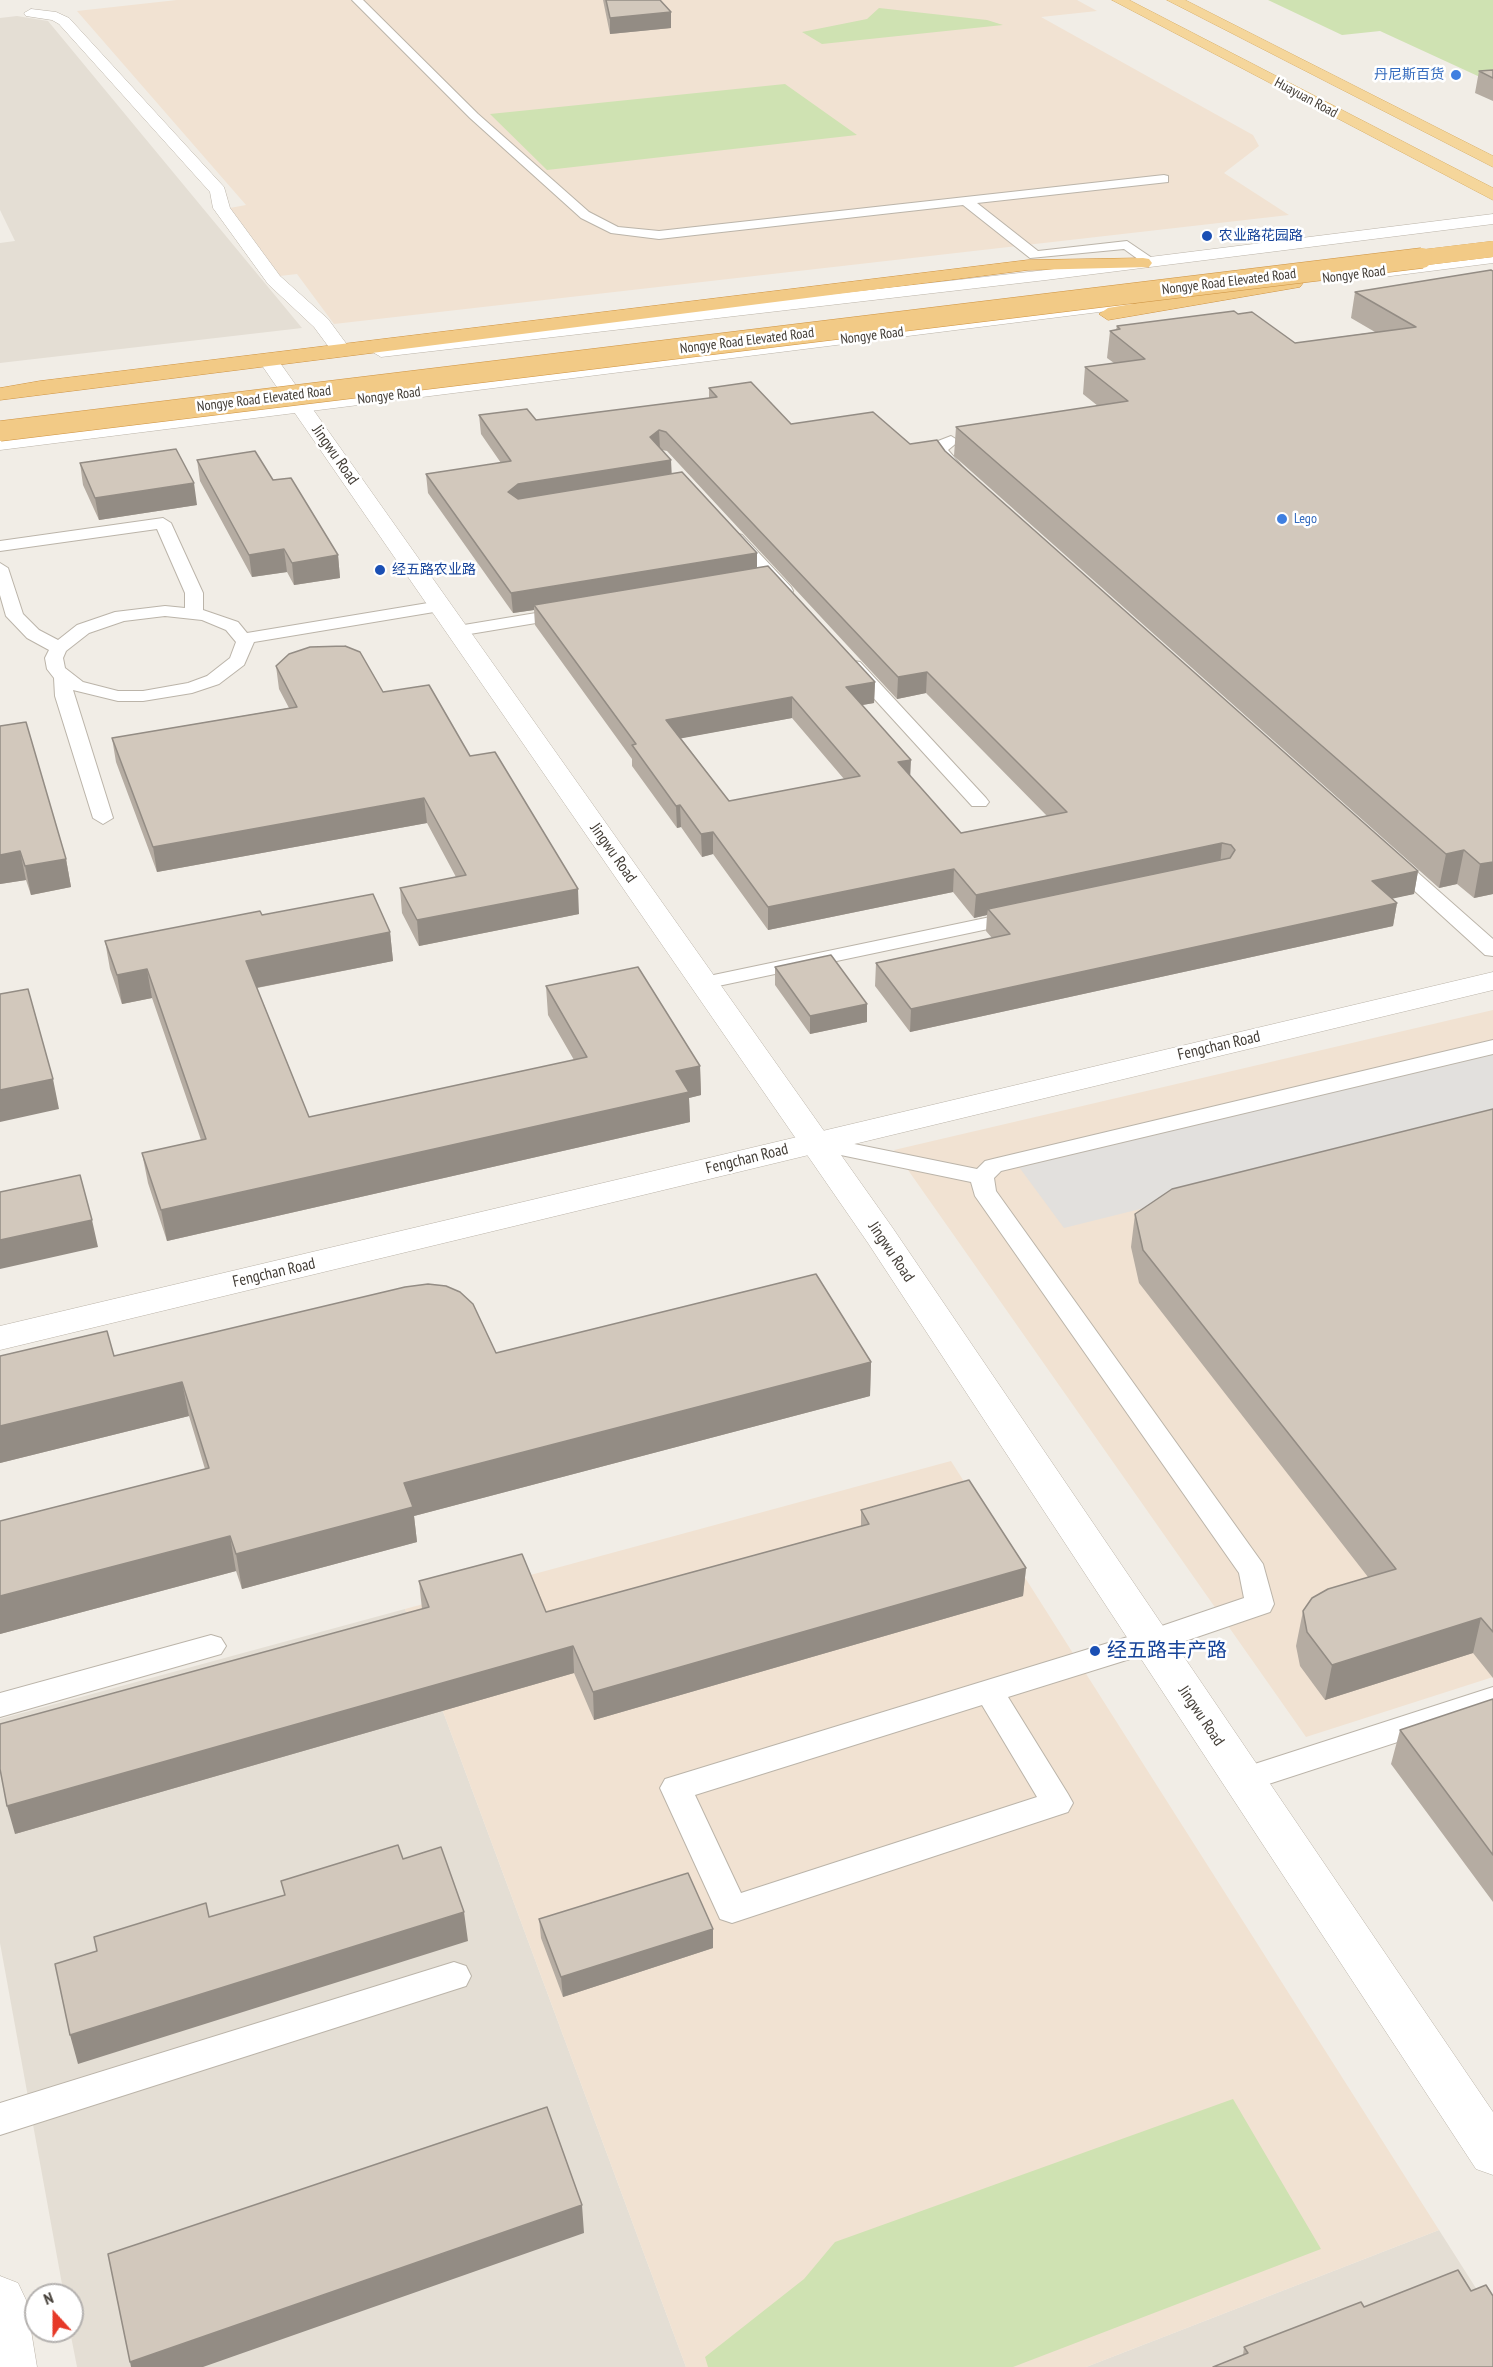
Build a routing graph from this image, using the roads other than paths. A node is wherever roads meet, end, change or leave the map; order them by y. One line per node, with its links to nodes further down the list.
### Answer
1 (357, 0): 8 (lane)
2 (1119, 0): 7 (main road, Huayuan Road)
3 (1174, 0): 5 (main road, Huayuan Road)
4 (31, 13): 15 (street)
5 (1493, 162)
6 (1164, 179): 8 (lane)
7 (1493, 195)
8 (966, 201): 13 (lane)
9 (1493, 219): 13 (street, Nongye Road)
10 (1493, 231): 16 (highway, Nongye Road Elevated Road)
11 (1493, 249): 21 (highway, Nongye Road Elevated Road, bridge)
12 (1493, 258): 14 (street, Nongye Road)
13 (1147, 262): 15 (highway); 17 (street, Nongye Road)
14 (1294, 283): 17 (street, Nongye Road); 24 (highway)
15 (341, 350): 19 (highway)
16 (369, 366)
17 (283, 381): 19 (street, Nongye Road); 23 (street, Nongye Road); 34 (street, Jingwu Road)
18 (132, 394): 20 (highway)
19 (0, 395)
20 (0, 410)
21 (0, 431)
22 (951, 441): 25 (lane)
23 (0, 444)
24 (0, 454)
25 (969, 481)
26 (726, 527): 29 (lane)
27 (0, 546): 33 (lane)
28 (0, 568): 36 (lane)
29 (773, 578): 30 (lane); 31 (lane)
30 (749, 582)
31 (797, 604)
32 (586, 609): 34 (lane)
33 (194, 613): 35 (lane); 36 (lane)
34 (449, 618): 35 (lane); 45 (street, Jingwu Road)
35 (243, 639): 38 (lane)
36 (59, 648): 38 (lane)
37 (844, 655): 39 (lane)
38 (63, 678): 40 (lane)
39 (979, 802)
40 (103, 818)
41 (1377, 846): 43 (lane)
42 (1044, 911): 45 (lane)
43 (1493, 951)
44 (1493, 981): 47 (street, Fengchan Road)
45 (704, 983): 47 (street, Jingwu Road)
46 (1493, 1047): 48 (lane)
47 (815, 1143): 48 (lane); 49 (street, Fengchan Road); 50 (street, Jingwu Road)
48 (982, 1178): 50 (lane)
49 (0, 1338)
50 (1152, 1641): 52 (lane); 55 (street, Jingwu Road)
51 (211, 1646): 54 (lane)
52 (989, 1691): 52 (lane)
53 (1493, 1699): 55 (lane)
54 (0, 1705)
55 (1244, 1780): 58 (street, Jingwu Road)
56 (454, 1976): 57 (lane)
57 (0, 2119)
58 (1493, 2153)
59 (0, 2300): 60 (street)
60 (11, 2367)

